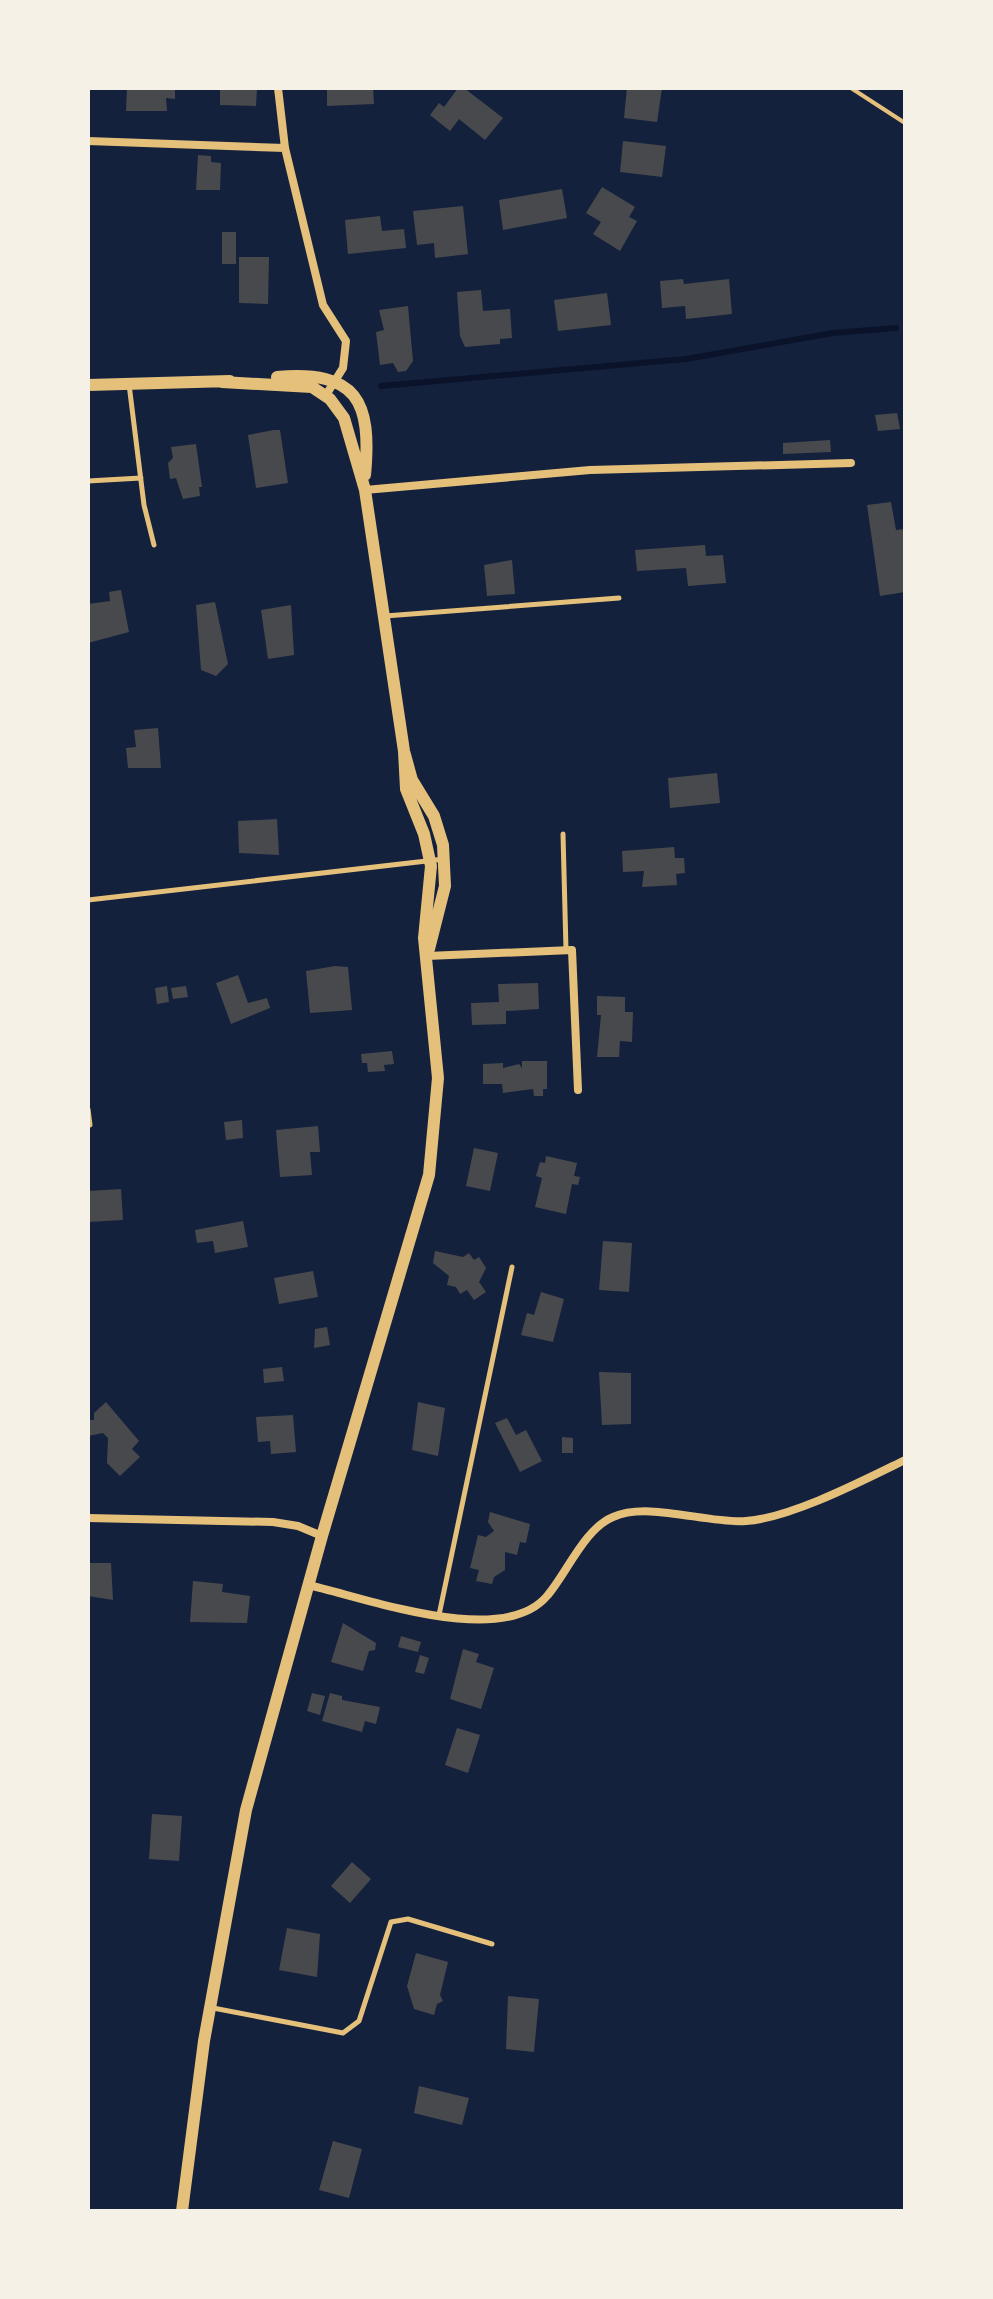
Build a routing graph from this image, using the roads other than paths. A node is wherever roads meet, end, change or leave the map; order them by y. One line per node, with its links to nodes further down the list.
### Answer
1 (278, 88): 3 (street)
2 (88, 141): 3 (street)
3 (285, 148): 5 (street)
4 (222, 382): 5 (street); 6 (street); 8 (street)
5 (336, 383): 8 (street); 12 (street)
6 (129, 384): 7 (street); 10 (lane)
7 (88, 385)
8 (326, 395): 12 (street)
9 (851, 463): 12 (street)
10 (141, 478): 11 (lane); 13 (lane)
11 (88, 481)
12 (365, 490): 15 (street)
13 (154, 545)
14 (619, 598): 15 (lane)
15 (384, 616): 16 (street)
16 (404, 751): 18 (street); 19 (street)
17 (563, 834): 21 (lane)
18 (444, 859): 19 (lane); 22 (street)
19 (430, 861): 20 (lane); 22 (street)
20 (88, 900)
21 (566, 950): 22 (street); 23 (street)
22 (427, 956): 29 (street)
23 (578, 1090)
24 (88, 1109): 25 (lane)
25 (90, 1125)
26 (512, 1267): 31 (lane)
27 (905, 1460): 31 (street)
28 (88, 1518): 29 (street)
29 (322, 1536): 30 (street)
30 (308, 1585): 31 (street); 33 (street)
31 (439, 1615)
32 (492, 1944): 33 (lane)
33 (209, 2007): 34 (street)
34 (182, 2211)

